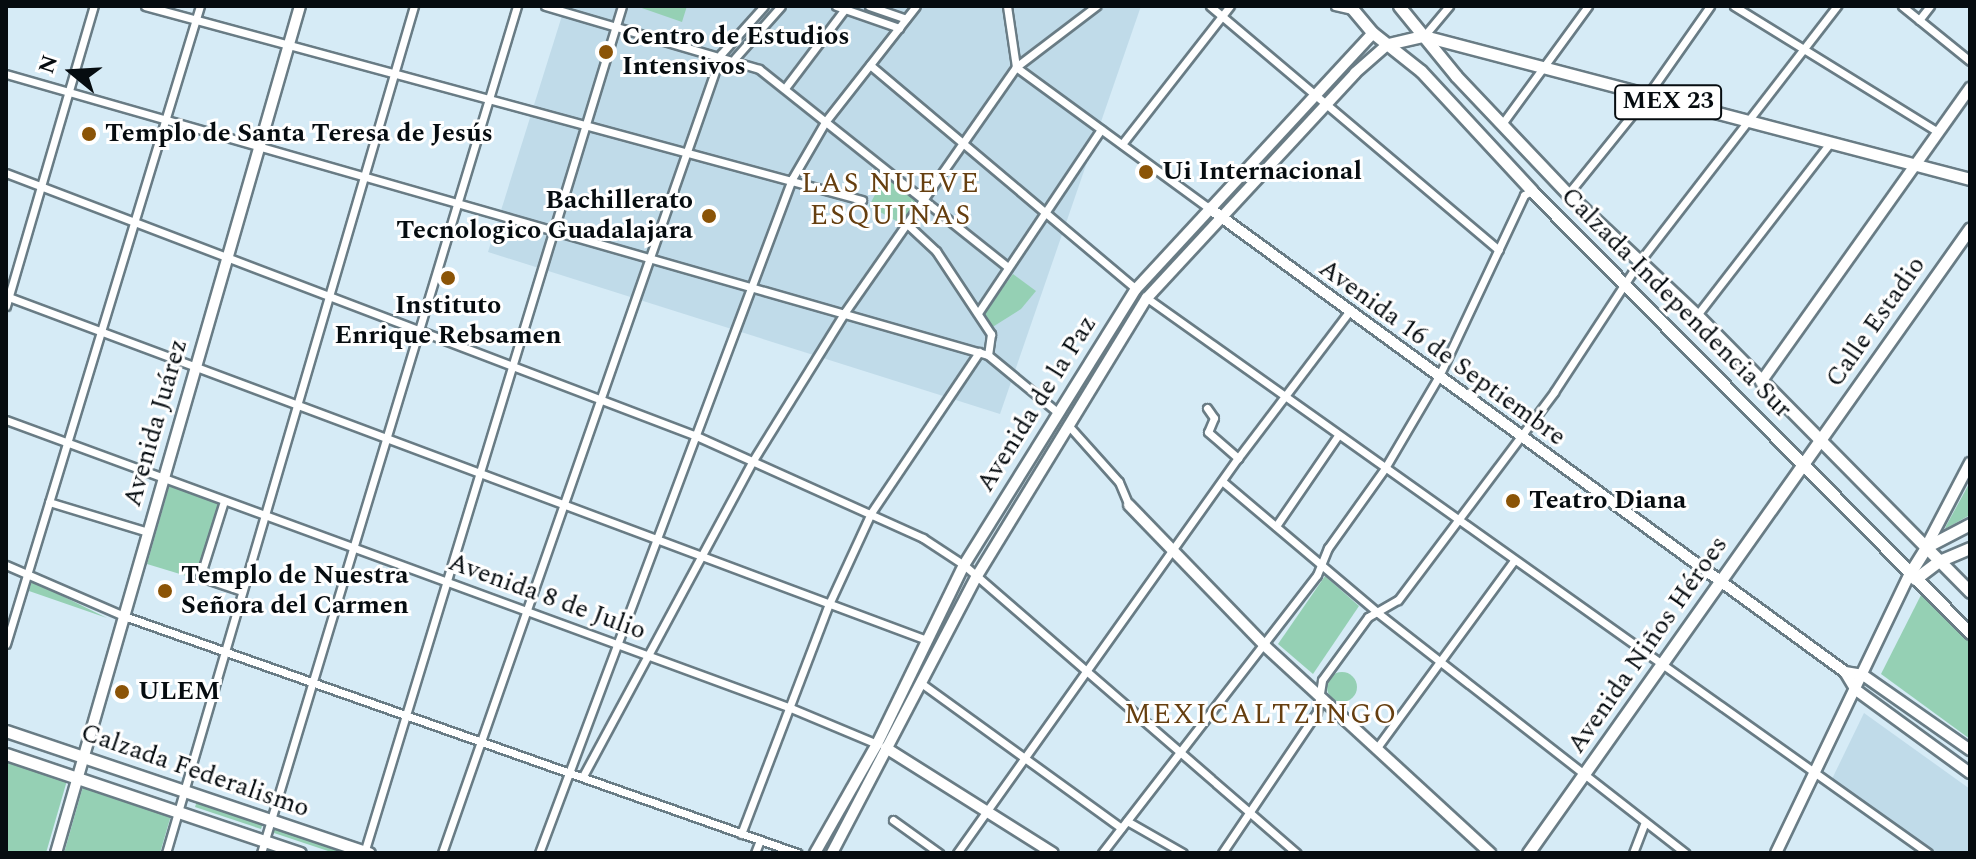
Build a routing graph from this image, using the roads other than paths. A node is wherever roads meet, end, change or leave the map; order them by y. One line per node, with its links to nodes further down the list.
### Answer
1 (94, 6): 49 (street)
2 (145, 6): 30 (street)
3 (200, 6): 30 (street)
4 (300, 6): 37 (street, Avenida Juárez)
5 (414, 6): 45 (street)
6 (517, 6): 52 (street)
7 (545, 6): 32 (street)
8 (622, 6): 32 (street)
9 (764, 6): 39 (street)
10 (781, 6): 40 (street)
11 (869, 6): 29 (street)
12 (916, 6): 29 (street)
13 (1007, 6): 43 (street)
14 (1096, 6): 43 (street)
15 (1210, 6): 28 (street)
16 (1230, 6): 28 (street)
17 (1335, 6): 27 (street)
18 (1399, 6): 35 (main road, Calzada Independencia Sur)
19 (1449, 6): 35 (street)
20 (1588, 6): 44 (street)
21 (1710, 6): 51 (street)
22 (1734, 6): 38 (street)
23 (1837, 6): 38 (street)
24 (1902, 6): 31 (street)
25 (1930, 6): 31 (street)
26 (843, 7): 33 (street); 47 (street)
27 (1353, 8): 34 (main road, Calzada Independencia Sur)
28 (1222, 17): 50 (street); 62 (street)
29 (906, 19): 33 (street)
30 (196, 20): 37 (street); 54 (street)
31 (1919, 20): 41 (street)
32 (616, 24): 39 (street); 57 (street)
33 (899, 28): 42 (street)
34 (1373, 33): 36 (main road, Calzada Independencia Sur); 50 (street, Avenida de la Paz)
35 (1424, 36): 36 (main road); 44 (main road, MEX 23); 58 (main road, Calzada Independencia Sur)
36 (1388, 44): 53 (street, Avenida de la Paz); 72 (main road, Calzada Independencia Sur)
37 (289, 45): 45 (street); 64 (street, Avenida Juárez)
38 (1802, 49): 55 (street); 60 (street)
39 (721, 54): 40 (street); 65 (street)
40 (735, 58): 47 (street)
41 (1970, 61)
42 (870, 65): 56 (street); 61 (street)
43 (1016, 67): 59 (street, Avenida 16 de Septiembre); 61 (street)
44 (1543, 68): 51 (main road, MEX 23); 58 (street)
45 (394, 73): 52 (street); 68 (street)
46 (6, 74): 49 (street)
47 (785, 88): 56 (street)
48 (1970, 88): 60 (street)
49 (69, 91): 54 (street); 71 (street)
50 (1317, 94): 53 (street); 77 (street, Avenida de la Paz)
51 (1647, 96): 55 (main road, MEX 23); 73 (street)
52 (490, 99): 57 (street); 76 (street)
53 (1327, 104): 79 (street, Avenida de la Paz); 84 (street)
54 (167, 119): 64 (street); 80 (street)
55 (1746, 121): 63 (main road, MEX 23); 87 (street)
56 (825, 122): 69 (street); 74 (street)
57 (587, 124): 65 (street); 83 (street)
58 (1502, 124): 73 (main road, Calzada Independencia Sur)
59 (1101, 129): 62 (street, Avenida 16 de Septiembre); 78 (street)
60 (1938, 132): 66 (street)
61 (964, 140): 74 (street); 78 (street)
62 (1122, 144): 77 (street, Avenida 16 de Septiembre)
63 (1829, 144): 66 (main road, MEX 23); 98 (street)
64 (260, 145): 68 (street); 86 (street, Avenida Juárez)
65 (688, 151): 69 (street); 85 (street)
66 (1914, 166): 70 (main road, MEX 23); 106 (street)
67 (6, 173): 71 (street)
68 (364, 176): 76 (street); 92 (street)
69 (792, 179): 75 (street); 89 (street)
70 (1970, 179)
71 (42, 186): 80 (street); 94 (street)
72 (1532, 191): 84 (street); 90 (main road, Calzada Independencia Sur)
73 (1568, 194): 87 (main road, Calzada Independencia Sur)
74 (925, 199): 81 (street); 88 (street)
75 (862, 200)
76 (459, 202): 83 (street); 100 (street)
77 (1209, 208): 79 (street, Avenida 16 de Septiembre); 91 (street, Avenida de la Paz)
78 (1045, 211): 88 (street); 91 (street)
79 (1222, 217): 93 (street, Avenida de la Paz); 96 (street, Avenida 16 de Septiembre)
80 (135, 223): 86 (street); 99 (street)
81 (907, 224): 95 (street); 97 (street)
82 (1970, 228): 119 (main road, Calle Estadio)
83 (556, 229): 85 (street); 104 (street)
84 (1499, 250): 105 (street)
85 (651, 257): 89 (street); 109 (street)
86 (227, 258): 92 (street); 103 (street, Avenida Juárez)
87 (1639, 262): 90 (street); 98 (main road, Calzada Independencia Sur)
88 (1008, 267): 97 (street)
89 (751, 286): 95 (street); 114 (street)
90 (1627, 286): 117 (street); 122 (main road, Calzada Independencia Sur)
91 (1136, 289): 111 (street, Avenida de la Paz)
92 (329, 297): 100 (street); 108 (street)
93 (1147, 298): 107 (street); 113 (street, Avenida de la Paz)
94 (7, 299): 99 (street)
95 (845, 312): 101 (street); 121 (street)
96 (1349, 312): 105 (street, Avenida 16 de Septiembre); 107 (street)
97 (978, 313): 102 (street)
98 (1697, 315): 106 (main road, Calzada Independencia Sur)
99 (102, 329): 103 (street); 118 (street)
100 (420, 331): 104 (street); 115 (street)
101 (979, 352): 102 (street); 132 (street)
102 (988, 355): 111 (street)
103 (196, 366): 108 (street); 126 (street, Avenida Juárez)
104 (515, 367): 109 (street); 125 (street)
105 (1439, 376): 117 (street, Avenida 16 de Septiembre); 124 (street)
106 (1761, 382): 119 (main road, Calzada Independencia Sur)
107 (1284, 398): 116 (street); 120 (street)
108 (297, 401): 115 (street); 133 (street)
109 (603, 401): 114 (street); 130 (street)
110 (1207, 408): 120 (street)
111 (1056, 411): 113 (street); 148 (street, Avenida de la Paz)
112 (6, 420): 118 (street, Avenida 8 de Julio)
113 (1067, 425): 131 (street); 150 (street, Avenida de la Paz)
114 (694, 435): 121 (street); 138 (street)
115 (390, 437): 125 (street); 141 (street)
116 (1337, 437): 124 (street); 136 (street)
117 (1521, 437): 134 (street); 152 (street, Avenida 16 de Septiembre)
118 (68, 441): 126 (street, Avenida 8 de Julio); 129 (street)
119 (1819, 441): 122 (main road, Calle Estadio); 139 (main road, Calzada Independencia Sur)
120 (1238, 458): 127 (street)
121 (752, 462): 132 (street); 143 (street)
122 (1804, 462): 151 (main road, Calzada Independencia Sur); 152 (main road, Avenida Niños Héroes)
123 (1970, 463): 139 (street)
124 (1385, 468): 134 (street); 145 (street)
125 (482, 472): 130 (street); 153 (street)
126 (163, 477): 128 (street, Avenida 8 de Julio); 137 (street, Avenida Juárez)
127 (1222, 481): 136 (street); 142 (street)
128 (224, 501): 133 (street, Avenida 8 de Julio); 154 (street)
129 (49, 502): 137 (street); 149 (street)
130 (564, 505): 138 (street); 157 (street)
131 (1129, 505): 142 (street)
132 (871, 513): 148 (street); 156 (street)
133 (263, 516): 141 (street, Avenida 8 de Julio); 154 (street)
134 (1457, 521): 146 (street); 158 (street)
135 (1970, 524): 139 (main road)
136 (1276, 526): 145 (street)
137 (148, 532): 159 (street, Avenida Juárez)
138 (654, 538): 143 (street); 163 (street)
139 (1926, 547): 144 (main road, Calzada Independencia Sur); 151 (main road)
140 (1970, 548): 144 (main road)
141 (354, 551): 153 (street, Avenida 8 de Julio); 172 (street)
142 (1171, 554): 164 (street); 169 (street)
143 (701, 556): 156 (street); 166 (street)
144 (1939, 561): 151 (main road); 155 (main road, Calzada Independencia Sur)
145 (1321, 562): 158 (street); 164 (street)
146 (1513, 562): 167 (street); 168 (street)
147 (6, 565): 149 (street)
148 (964, 565): 150 (street); 161 (street, Avenida de la Paz)
149 (28, 572): 159 (street); 162 (street)
150 (977, 576): 169 (street); 173 (street, Avenida de la Paz)
151 (1913, 576): 160 (main road, Calzada Independencia Sur); 171 (street)
152 (1720, 581): 168 (main road, Avenida Niños Héroes); 170 (street, Avenida 16 de Septiembre)
153 (447, 584): 157 (street, Avenida 8 de Julio); 177 (street)
154 (242, 591): 165 (street)
155 (1970, 592)
156 (829, 604): 161 (street); 176 (street)
157 (527, 612): 163 (street, Avenida 8 de Julio); 179 (street)
158 (1378, 613): 167 (street); 175 (street)
159 (124, 616): 165 (street); 186 (street, Avenida Juárez)
160 (1970, 633)
161 (924, 639): 180 (street, Avenida de la Paz)
162 (6, 644)
163 (615, 645): 166 (street, Avenida 8 de Julio); 188 (street)
164 (1265, 646): 175 (street); 185 (street)
165 (225, 651): 172 (street); 194 (street)
166 (647, 657): 176 (street, Avenida 8 de Julio); 192 (street)
167 (1440, 662): 182 (street); 191 (street)
168 (1660, 666): 189 (street); 191 (main road, Avenida Niños Héroes)
169 (1084, 672): 185 (street); 187 (street)
170 (1845, 672): 171 (street, Avenida 16 de Septiembre); 174 (street, Avenida 16 de Septiembre)
171 (1863, 675): 174 (street); 183 (street, Avenida 16 de Septiembre)
172 (314, 681): 177 (street); 199 (street)
173 (921, 683): 181 (street, Avenida de la Paz); 187 (street)
174 (1856, 690): 189 (street); 190 (street, Avenida 16 de Septiembre)
175 (1320, 697): 182 (street); 197 (street)
176 (791, 708): 180 (street, Avenida 8 de Julio); 202 (street)
177 (407, 713): 179 (street); 208 (street)
178 (6, 731): 186 (main road, Calzada Federalismo)
179 (482, 740): 188 (street); 209 (street)
180 (877, 744): 181 (street, Avenida 8 de Julio); 213 (street, Avenida de la Paz)
181 (890, 749): 195 (street, Avenida 8 de Julio); 214 (street, Avenida de la Paz)
182 (1376, 749): 222 (street)
183 (1970, 750)
184 (6, 754): 193 (main road, Calzada Federalismo)
185 (1180, 754): 197 (street); 201 (street)
186 (85, 756): 193 (street, Avenida Juárez); 194 (main road, Calzada Federalismo)
187 (1022, 757): 195 (street); 201 (street)
188 (568, 771): 192 (street); 210 (street)
189 (1815, 773): 226 (street); 227 (street)
190 (1970, 773)
191 (1583, 775): 200 (street); 223 (main road, Avenida Niños Héroes)
192 (583, 776): 202 (street)
193 (78, 779): 196 (main road, Calzada Federalismo); 205 (street, Avenida Juárez)
194 (184, 791): 196 (street); 199 (main road, Calzada Federalismo)
195 (986, 807): 216 (street); 217 (street, Avenida 8 de Julio)
196 (178, 812): 204 (main road, Calzada Federalismo); 206 (street)
197 (1249, 813): 220 (street); 221 (street)
198 (893, 820): 215 (street)
199 (271, 821): 204 (street); 208 (main road, Calzada Federalismo)
200 (1645, 822): 224 (street); 225 (street)
201 (1124, 824): 218 (street); 219 (street)
202 (741, 834): 203 (street)
203 (760, 840): 211 (street); 212 (street)
204 (263, 847): 207 (main road, Calzada Federalismo)
205 (56, 853)
206 (166, 853)
207 (300, 853)
208 (366, 853)
209 (442, 853)
210 (539, 853)
211 (755, 853)
212 (797, 853)
213 (815, 853)
214 (832, 853)
215 (939, 853)
216 (957, 853)
217 (1053, 853)
218 (1102, 853)
219 (1183, 853)
220 (1222, 853)
221 (1297, 853)
222 (1490, 853)
223 (1528, 853)
224 (1633, 853)
225 (1685, 853)
226 (1776, 853)
227 (1928, 853)

